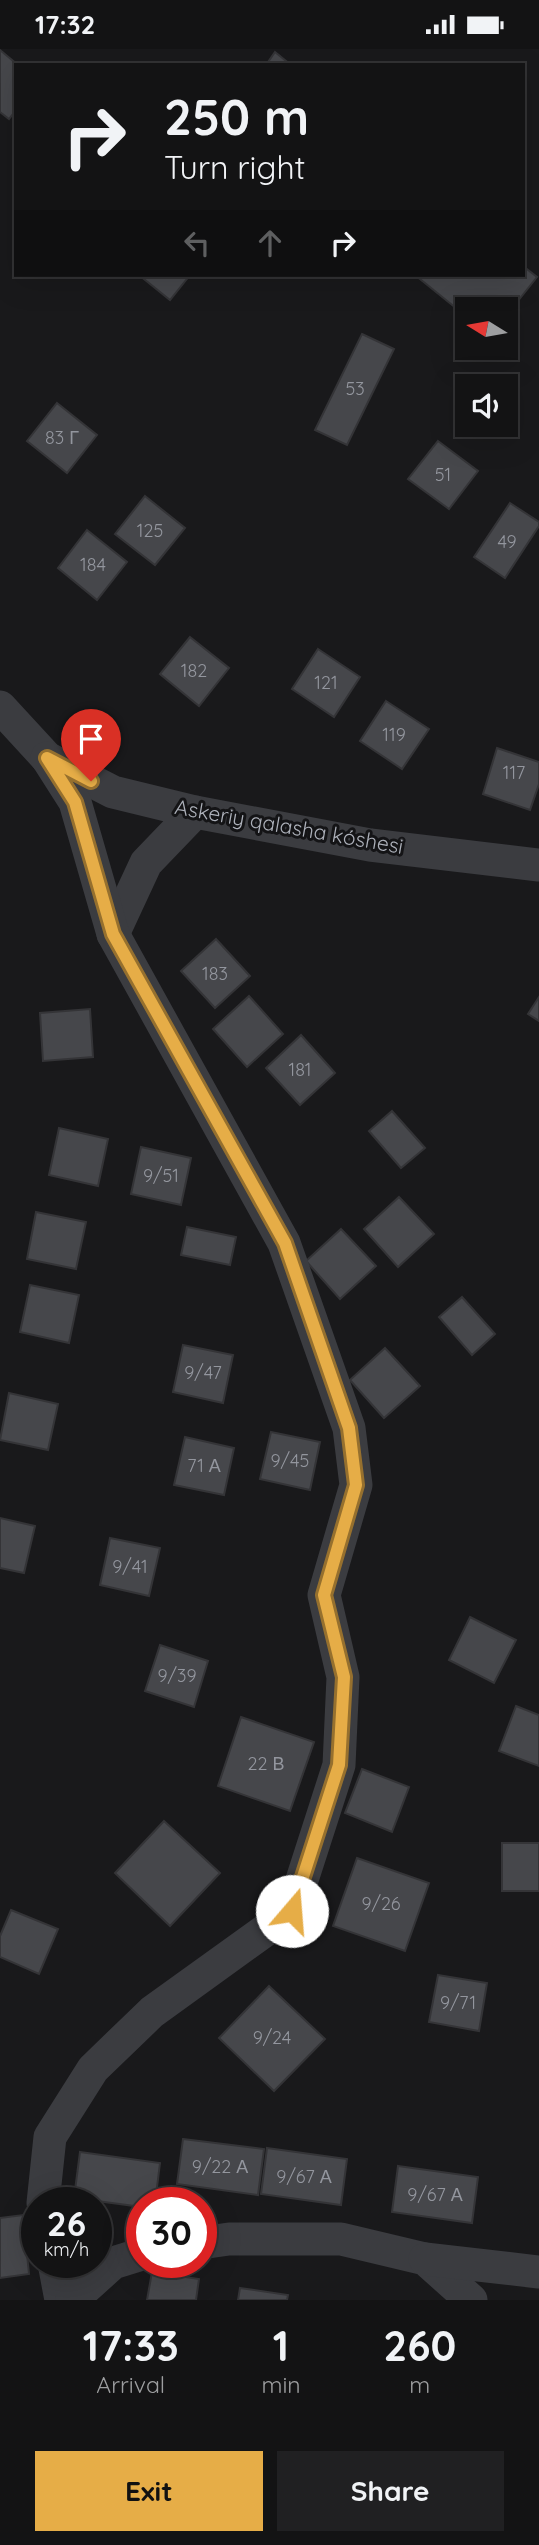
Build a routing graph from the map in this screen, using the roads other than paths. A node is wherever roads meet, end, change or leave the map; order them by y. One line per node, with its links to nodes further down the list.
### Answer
1 (0, 707): 2 (street, Askeriy qalasha kóshesi)
2 (47, 758): 3 (street, Askeriy qalasha kóshesi); 5 (street, Askeriy qalasha kóshesi)
3 (195, 812): 4 (street, Askeriy qalasha kóshesi); 5 (street)
4 (539, 866)
5 (113, 934): 6 (street, Askeriy qalasha kóshesi)
6 (45, 2187)
7 (217, 2241): 9 (street)
8 (126, 2259): 13 (street)
9 (425, 2259): 10 (street); 14 (street)
10 (539, 2271)
11 (57, 2278): 12 (street)
12 (61, 2300)
13 (72, 2300)
14 (471, 2300)

